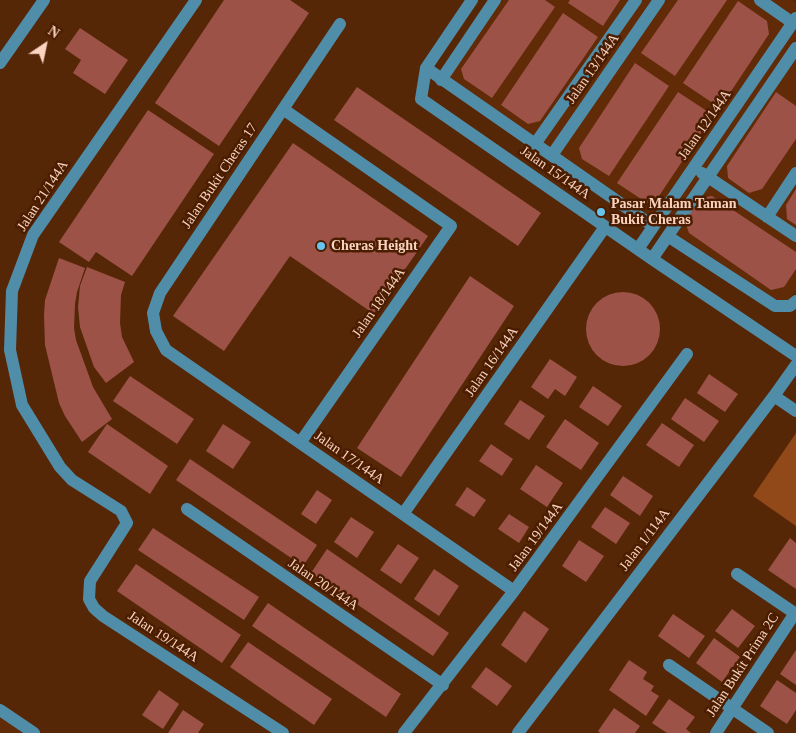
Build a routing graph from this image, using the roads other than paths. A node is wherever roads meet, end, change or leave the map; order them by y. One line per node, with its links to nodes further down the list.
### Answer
1 (44, 0): 11 (street)
2 (196, 0): 40 (street, Jalan 21/144A)
3 (472, 0): 12 (street)
4 (495, 0): 13 (street)
5 (636, 0): 15 (street, Jalan 13/144A)
6 (659, 0): 16 (street, Jalan 13/144A)
7 (760, 0): 8 (street)
8 (795, 20): 17 (street, Jalan 12/144A)
9 (340, 24): 14 (street, Jalan Bukit Cheras 17)
10 (796, 48): 19 (street)
11 (0, 63)
12 (426, 68): 13 (street, Jalan 15/144A); 22 (street, Jalan 15/144A)
13 (441, 80): 15 (street, Jalan 15/144A)
14 (283, 109): 28 (street, Jalan Bukit Cheras 17); 34 (street, Jalan 18/144A)
15 (535, 144): 16 (street, Jalan 15/144A)
16 (552, 155): 21 (street, Jalan 15/144A)
17 (694, 167): 19 (street); 21 (street, Jalan 12/144A)
18 (796, 173): 20 (street)
19 (708, 177): 20 (street); 23 (street)
20 (767, 216): 24 (street)
21 (653, 226): 25 (street, Jalan 12/144A)
22 (605, 227): 25 (street, Jalan 15/144A); 36 (street, Jalan 16/144A)
23 (669, 236): 26 (street); 27 (street)
24 (796, 236)
25 (638, 249): 26 (street, Jalan 15/144A)
26 (652, 259): 30 (street, Jalan 15/144A)
27 (796, 302)
28 (166, 350): 34 (street, Jalan 17/144A)
29 (687, 354): 38 (street, Jalan 19/144A)
30 (796, 356)
31 (796, 365): 32 (street, Jalan 1/114A)
32 (774, 396): 33 (street); 45 (street, Jalan 1/114A)
33 (796, 411)
34 (300, 443): 36 (street, Jalan 17/144A)
35 (186, 509): 42 (street, Jalan 20/144A)
36 (403, 514): 38 (street, Jalan 17/144A)
37 (737, 574): 39 (street)
38 (514, 591): 42 (street, Jalan 19/144A)
39 (795, 614): 43 (street, Jalan Bukit Prima 2C)
40 (103, 616): 47 (street, Jalan 19/144A)
41 (669, 665): 43 (street)
42 (442, 685): 48 (street, Jalan 19/144A)
43 (732, 708): 49 (street, Jalan Bukit Prima 2C); 50 (street)
44 (0, 710): 46 (street)
45 (522, 730)
46 (32, 732)
47 (283, 733)
48 (404, 733)
49 (716, 733)
50 (768, 733)

